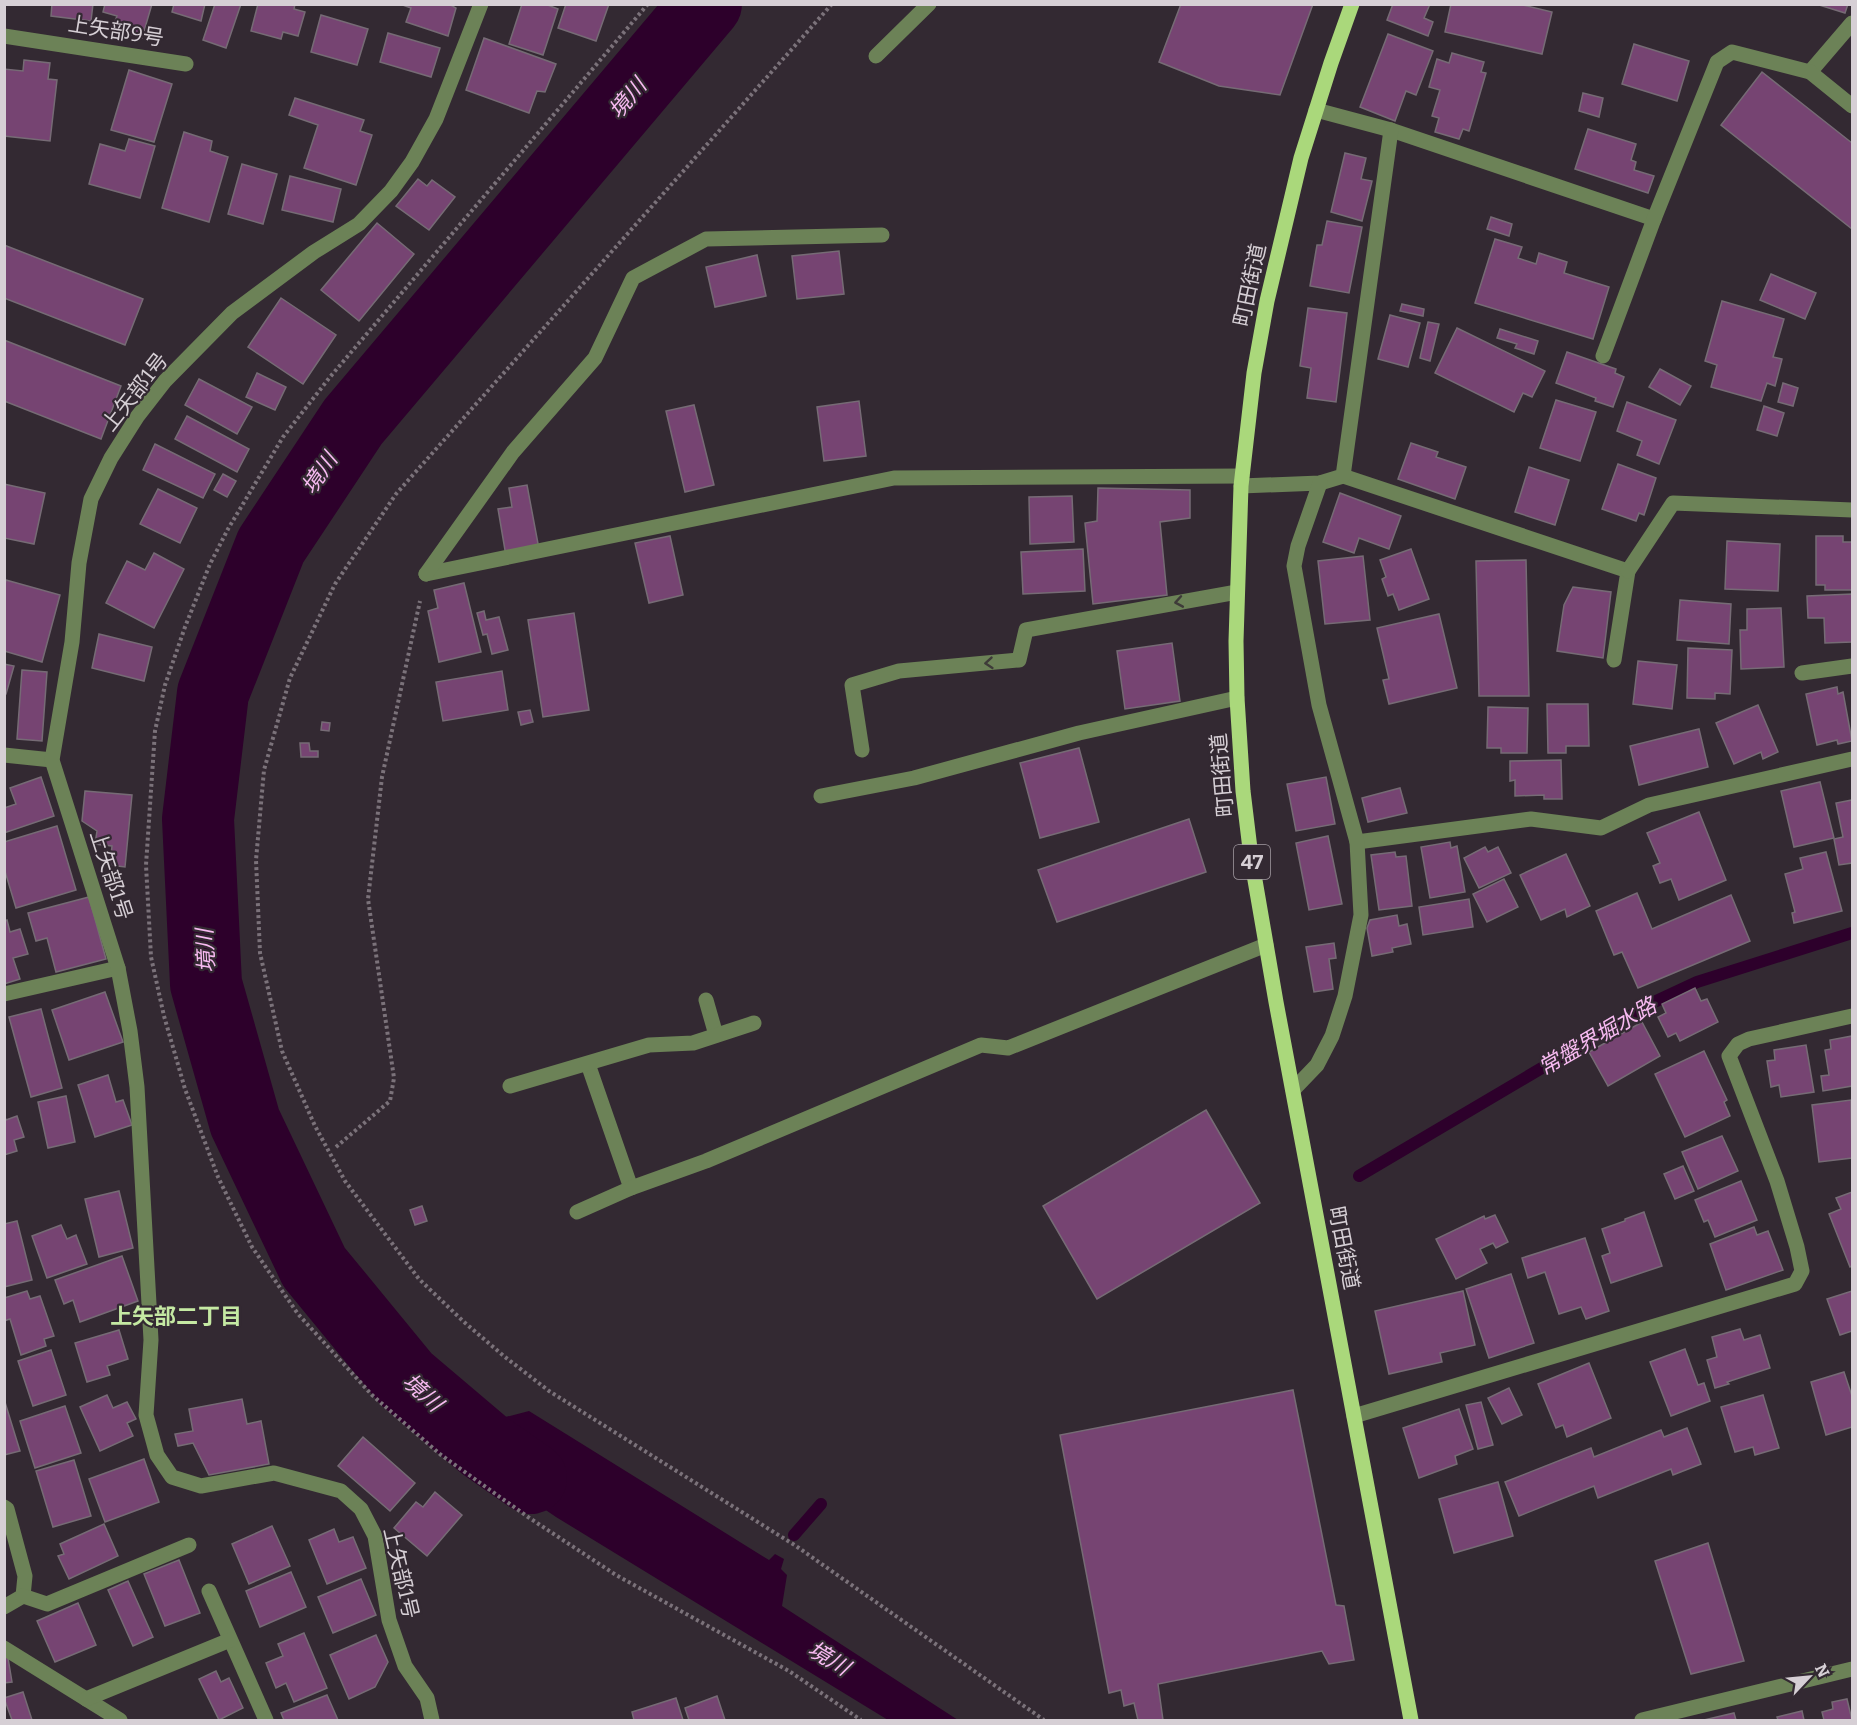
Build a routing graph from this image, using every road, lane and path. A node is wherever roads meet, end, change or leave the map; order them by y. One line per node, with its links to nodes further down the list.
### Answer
1 (481, 4): 31 (street, 上矢部1号)
2 (648, 4): 60 (path)
3 (832, 4): 61 (path)
4 (929, 4): 8 (street)
5 (1352, 4): 12 (main road, 町田街道 / 47)
6 (1852, 23): 10 (street)
7 (4, 36): 9 (street, 上矢部9号)
8 (876, 56)
9 (186, 64)
10 (1810, 72): 11 (street); 14 (street)
11 (1852, 106)
12 (1316, 110): 13 (street); 18 (main road, 町田街道 / 47)
13 (1391, 130): 14 (street); 17 (street)
14 (1654, 219): 16 (street)
15 (882, 235): 22 (street)
16 (1603, 356)
17 (1343, 476): 19 (street); 21 (street)
18 (1241, 481): 19 (street); 22 (street); 23 (main road, 町田街道 / 47)
19 (1320, 483): 33 (street)
20 (1852, 510): 21 (street)
21 (1628, 571): 24 (street)
22 (426, 574): 44 (path)
23 (1237, 592): 27 (main road, 町田街道 / 47); 28 (street, one-way to 28)
24 (1614, 660)
25 (1852, 666): 26 (street)
26 (1802, 673)
27 (1237, 698): 32 (street); 34 (main road, 町田街道 / 47)
28 (862, 750)
29 (4, 755): 31 (street)
30 (1852, 759): 33 (street)
31 (52, 760): 35 (street, 上矢部1号)
32 (821, 796)
33 (1357, 842): 43 (street)
34 (1266, 945): 43 (main road, 町田街道 / 47); 45 (street)
35 (118, 968): 36 (street); 59 (street, 上矢部1号)
36 (4, 994)
37 (705, 1000): 40 (street)
38 (1852, 1016): 47 (street)
39 (754, 1023): 40 (street)
40 (716, 1035): 41 (street)
41 (588, 1064): 42 (street); 45 (street)
42 (510, 1086)
43 (1293, 1090): 47 (main road, 町田街道 / 47)
44 (336, 1147)
45 (631, 1188): 46 (street)
46 (577, 1212)
47 (1354, 1416): 62 (main road, 町田街道 / 47)
48 (4, 1507): 51 (street)
49 (189, 1545): 51 (street)
50 (209, 1591): 53 (street)
51 (23, 1596): 52 (street)
52 (4, 1607)
53 (231, 1640): 56 (street); 58 (street)
54 (4, 1648): 56 (street)
55 (1852, 1669): 63 (street)
56 (86, 1699): 57 (street)
57 (120, 1720)
58 (266, 1720)
59 (432, 1720)
60 (861, 1720)
61 (1044, 1720)
62 (1411, 1720)
63 (1642, 1720)

